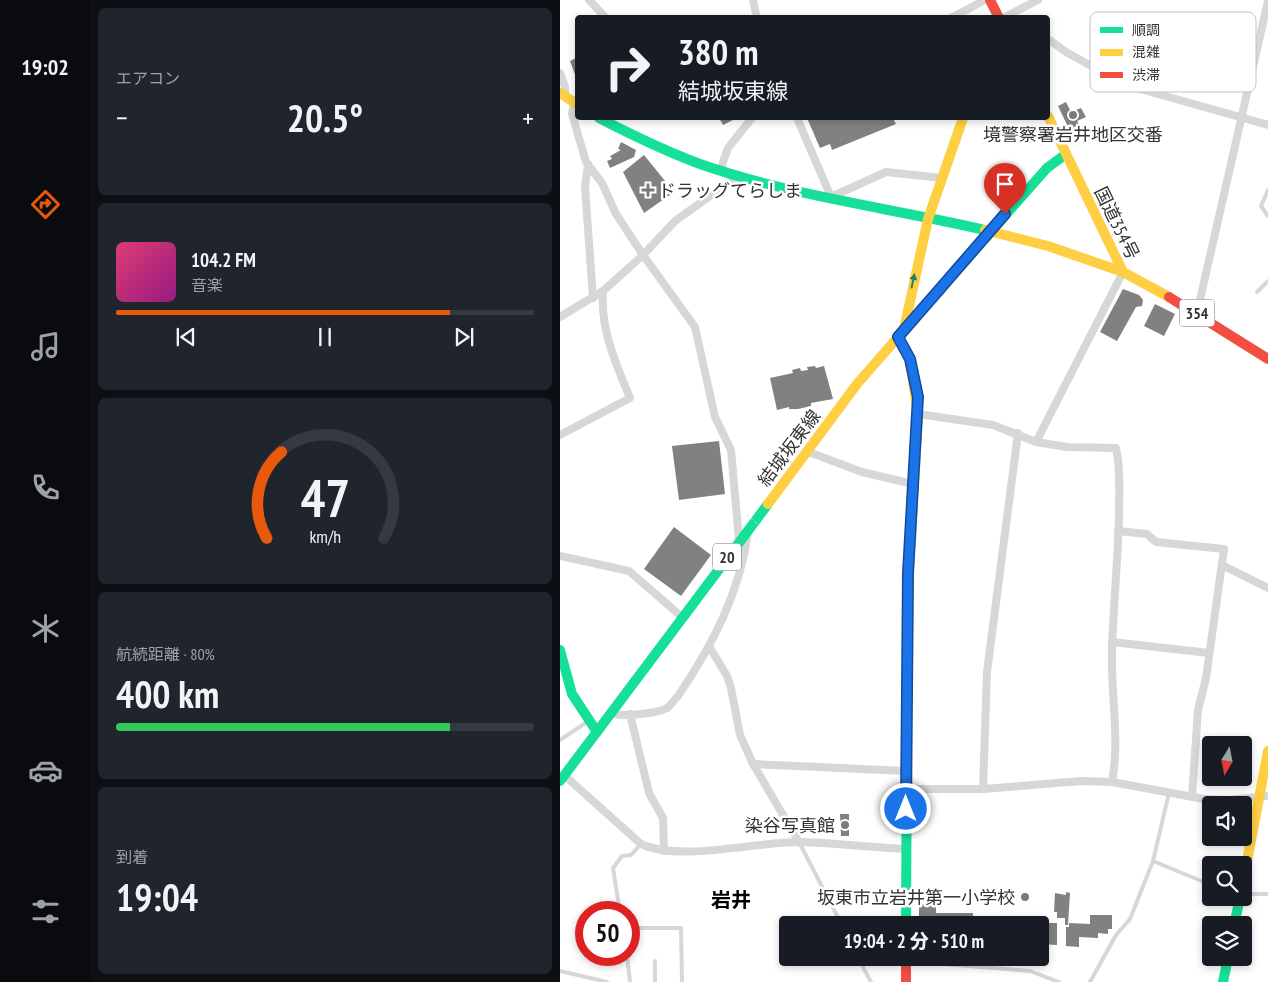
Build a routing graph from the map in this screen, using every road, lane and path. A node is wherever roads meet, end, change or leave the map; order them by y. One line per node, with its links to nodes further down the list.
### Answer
1 (589, 0): 7 (street)
2 (753, 0): 8 (street)
3 (986, 0): 9 (street)
4 (990, 0): 10 (main road)
5 (1038, 0): 11 (street)
6 (1268, 1): 13 (street)
7 (603, 15)
8 (756, 15)
9 (957, 15)
10 (999, 15)
11 (1016, 15)
12 (1050, 40): 14 (street)
13 (1256, 55)
14 (1090, 66)
15 (560, 73): 18 (street)
16 (1148, 92): 21 (street)
17 (1248, 92): 21 (street)
18 (562, 94): 19 (main road)
19 (575, 103)
20 (575, 106): 29 (street)
21 (1242, 118): 27 (street); 44 (street)
22 (603, 120): 30 (main road)
23 (750, 120): 30 (street)
24 (798, 120): 34 (street)
25 (962, 120): 32 (main road)
26 (1050, 120): 28 (main road, 国道354号)
27 (1268, 125)
28 (1066, 154): 37 (main road, 結城坂東線 / 20); 39 (main road, 国道354号)
29 (588, 164): 38 (street); 43 (street)
30 (720, 171): 31 (main road)
31 (738, 176): 34 (main road); 38 (street)
32 (942, 178): 34 (street); 36 (main road)
33 (1268, 190): 35 (lane)
34 (831, 197): 36 (main road)
35 (1268, 216)
36 (928, 219): 37 (main road); 46 (main road, one-way to 36)
37 (990, 231): 39 (main road); 46 (main road, 結城坂東線 / 20)
38 (643, 255): 41 (street); 58 (street)
39 (1123, 272): 44 (main road, 国道354号 / 354); 51 (street)
40 (1268, 281): 42 (lane)
41 (602, 291): 43 (street); 50 (street)
42 (1257, 292)
43 (593, 298): 45 (street)
44 (1197, 314): 47 (main road, 国道354号 / 354)
45 (560, 316)
46 (901, 333): 48 (main road); 52 (main road, 結城坂東線 / 20)
47 (1268, 359)
48 (918, 414): 49 (street); 53 (main road)
49 (1018, 433): 51 (street); 78 (street)
50 (560, 435)
51 (1036, 442): 57 (street)
52 (806, 451): 53 (street); 56 (main road, 結城坂東線 / 20)
53 (913, 484): 74 (main road)
54 (747, 515): 55 (path, bridge)
55 (761, 527)
56 (748, 528): 58 (main road, 結城坂東線 / 20); 64 (street)
57 (1118, 531): 60 (street); 63 (street)
58 (740, 540): 62 (main road, 結城坂東線 / 20)
59 (560, 556): 62 (street)
60 (1222, 565): 61 (street); 66 (street)
61 (1268, 588)
62 (682, 617): 67 (main road, 結城坂東線 / 20)
63 (1112, 642): 66 (street); 76 (street)
64 (709, 646): 68 (street); 73 (street)
65 (560, 650): 69 (main road)
66 (1210, 653): 81 (street)
67 (610, 713): 68 (street); 70 (main road, 結城坂東線 / 20)
68 (630, 714): 85 (street)
69 (588, 721): 70 (main road); 71 (lane)
70 (597, 732): 75 (main road, 結城坂東線 / 20)
71 (560, 740)
72 (1268, 751): 80 (main road)
73 (753, 764): 74 (street); 82 (street)
74 (906, 771): 77 (main road)
75 (561, 776): 83 (street)
76 (1112, 782): 78 (street); 79 (street)
77 (906, 789): 78 (street); 84 (main road)
78 (983, 789)
79 (1169, 793): 81 (street); 87 (lane)
80 (1264, 796): 81 (street); 86 (main road)
81 (1192, 797)
82 (799, 842): 84 (street); 85 (street); 92 (lane)
83 (641, 844): 85 (street); 91 (lane)
84 (906, 849): 93 (main road)
85 (664, 851)
86 (1249, 856)
87 (1153, 861): 88 (lane); 109 (lane)
88 (1202, 881)
89 (1252, 894): 90 (lane)
90 (1268, 894)
91 (618, 901)
92 (837, 916)
93 (906, 916)
94 (640, 928): 105 (lane)
95 (655, 961): 104 (lane)
96 (628, 966): 103 (lane)
97 (863, 966): 106 (lane)
98 (906, 966): 107 (main road)
99 (978, 966): 108 (lane)
100 (1226, 966): 110 (main road)
101 (560, 971): 102 (lane)
102 (607, 982)
103 (630, 982)
104 (655, 982)
105 (682, 982)
106 (872, 982)
107 (906, 982)
108 (1059, 982)
109 (1090, 982)
110 (1223, 982)

